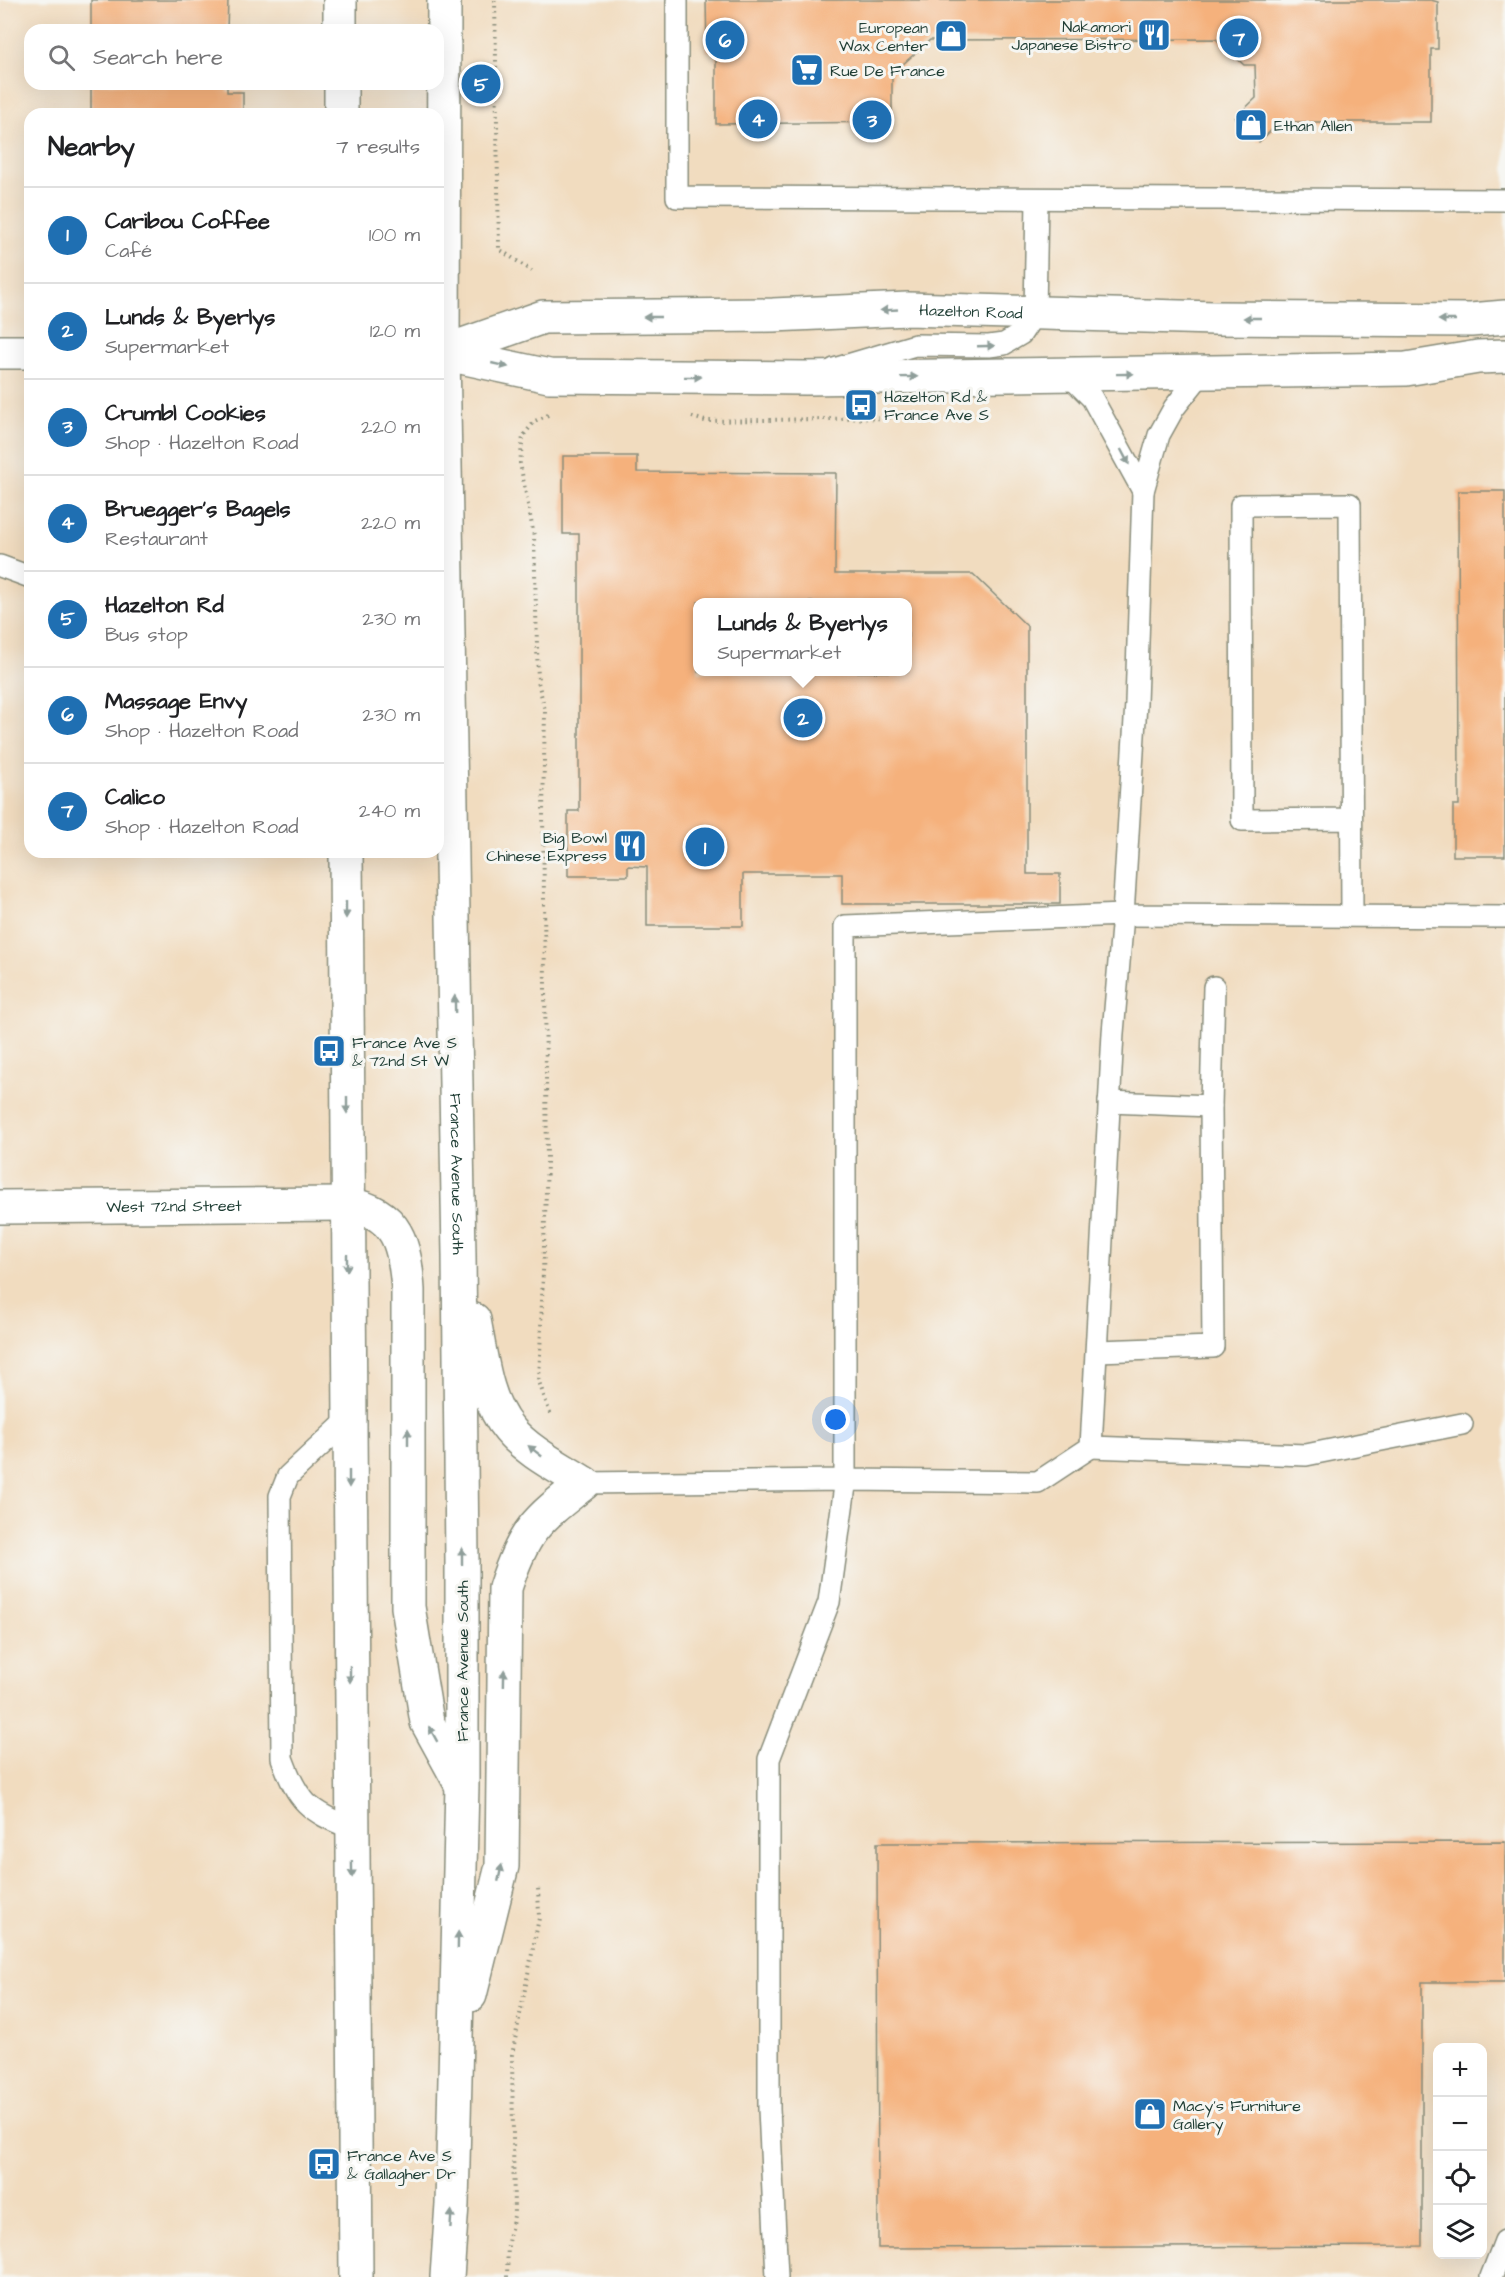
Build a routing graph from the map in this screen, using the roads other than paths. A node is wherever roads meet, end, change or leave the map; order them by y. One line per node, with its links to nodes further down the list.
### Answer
1 (340, 0): 4 (main road)
2 (444, 0): 5 (main road, France Avenue South)
3 (677, 0): 10 (lane)
4 (340, 24)
5 (444, 24)
6 (341, 90): 8 (main road)
7 (443, 90): 9 (main road, France Avenue South)
8 (341, 108)
9 (443, 108)
10 (1037, 198): 11 (lane); 12 (lane)
11 (1505, 200)
12 (1035, 313): 13 (main road, Hazelton Road, one-way to 12); 14 (main road, Hazelton Road, one-way to 14); 21 (lane, one-way to 12)
13 (1505, 317)
14 (444, 351)
15 (0, 352): 16 (main road)
16 (24, 352)
17 (444, 353): 21 (main road, one-way to 21)
18 (1505, 356): 19 (main road)
19 (1201, 374): 20 (main road, one-way to 19); 22 (lane)
20 (1069, 375): 21 (main road, one-way to 20); 22 (lane, one-way to 22)
21 (806, 378)
22 (1143, 491): 28 (lane)
23 (444, 542): 36 (main road, France Avenue South, one-way to 23)
24 (0, 566): 25 (lane)
25 (24, 575)
26 (1351, 819): 26 (lane); 29 (lane)
27 (346, 858): 34 (main road, one-way to 34)
28 (1123, 915): 29 (lane); 32 (lane); 41 (lane)
29 (1352, 915): 30 (lane)
30 (1505, 917)
31 (1214, 987): 33 (lane)
32 (1109, 1102): 33 (lane); 37 (lane)
33 (1211, 1106): 37 (lane)
34 (347, 1204): 35 (main road, West 72nd Street); 38 (main road, one-way to 38); 43 (main road, West 72nd Street, one-way to 34)
35 (0, 1207)
36 (459, 1255): 42 (main road, one-way to 36); 43 (main road, France Avenue South, one-way to 36)
37 (1096, 1352): 40 (lane)
38 (348, 1419): 44 (main road, one-way to 44); 44 (lane)
39 (1462, 1424): 40 (lane)
40 (1091, 1447): 41 (lane)
41 (845, 1480): 42 (lane); 49 (lane)
42 (584, 1483): 45 (main road, one-way to 42)
43 (462, 1785): 45 (main road, France Avenue South, one-way to 43)
44 (351, 1828): 47 (main road, one-way to 47)
45 (455, 2052): 48 (main road, France Avenue South, one-way to 45)
46 (1505, 2241): 50 (lane)
47 (356, 2277)
48 (447, 2277)
49 (777, 2277)
50 (1491, 2277)

